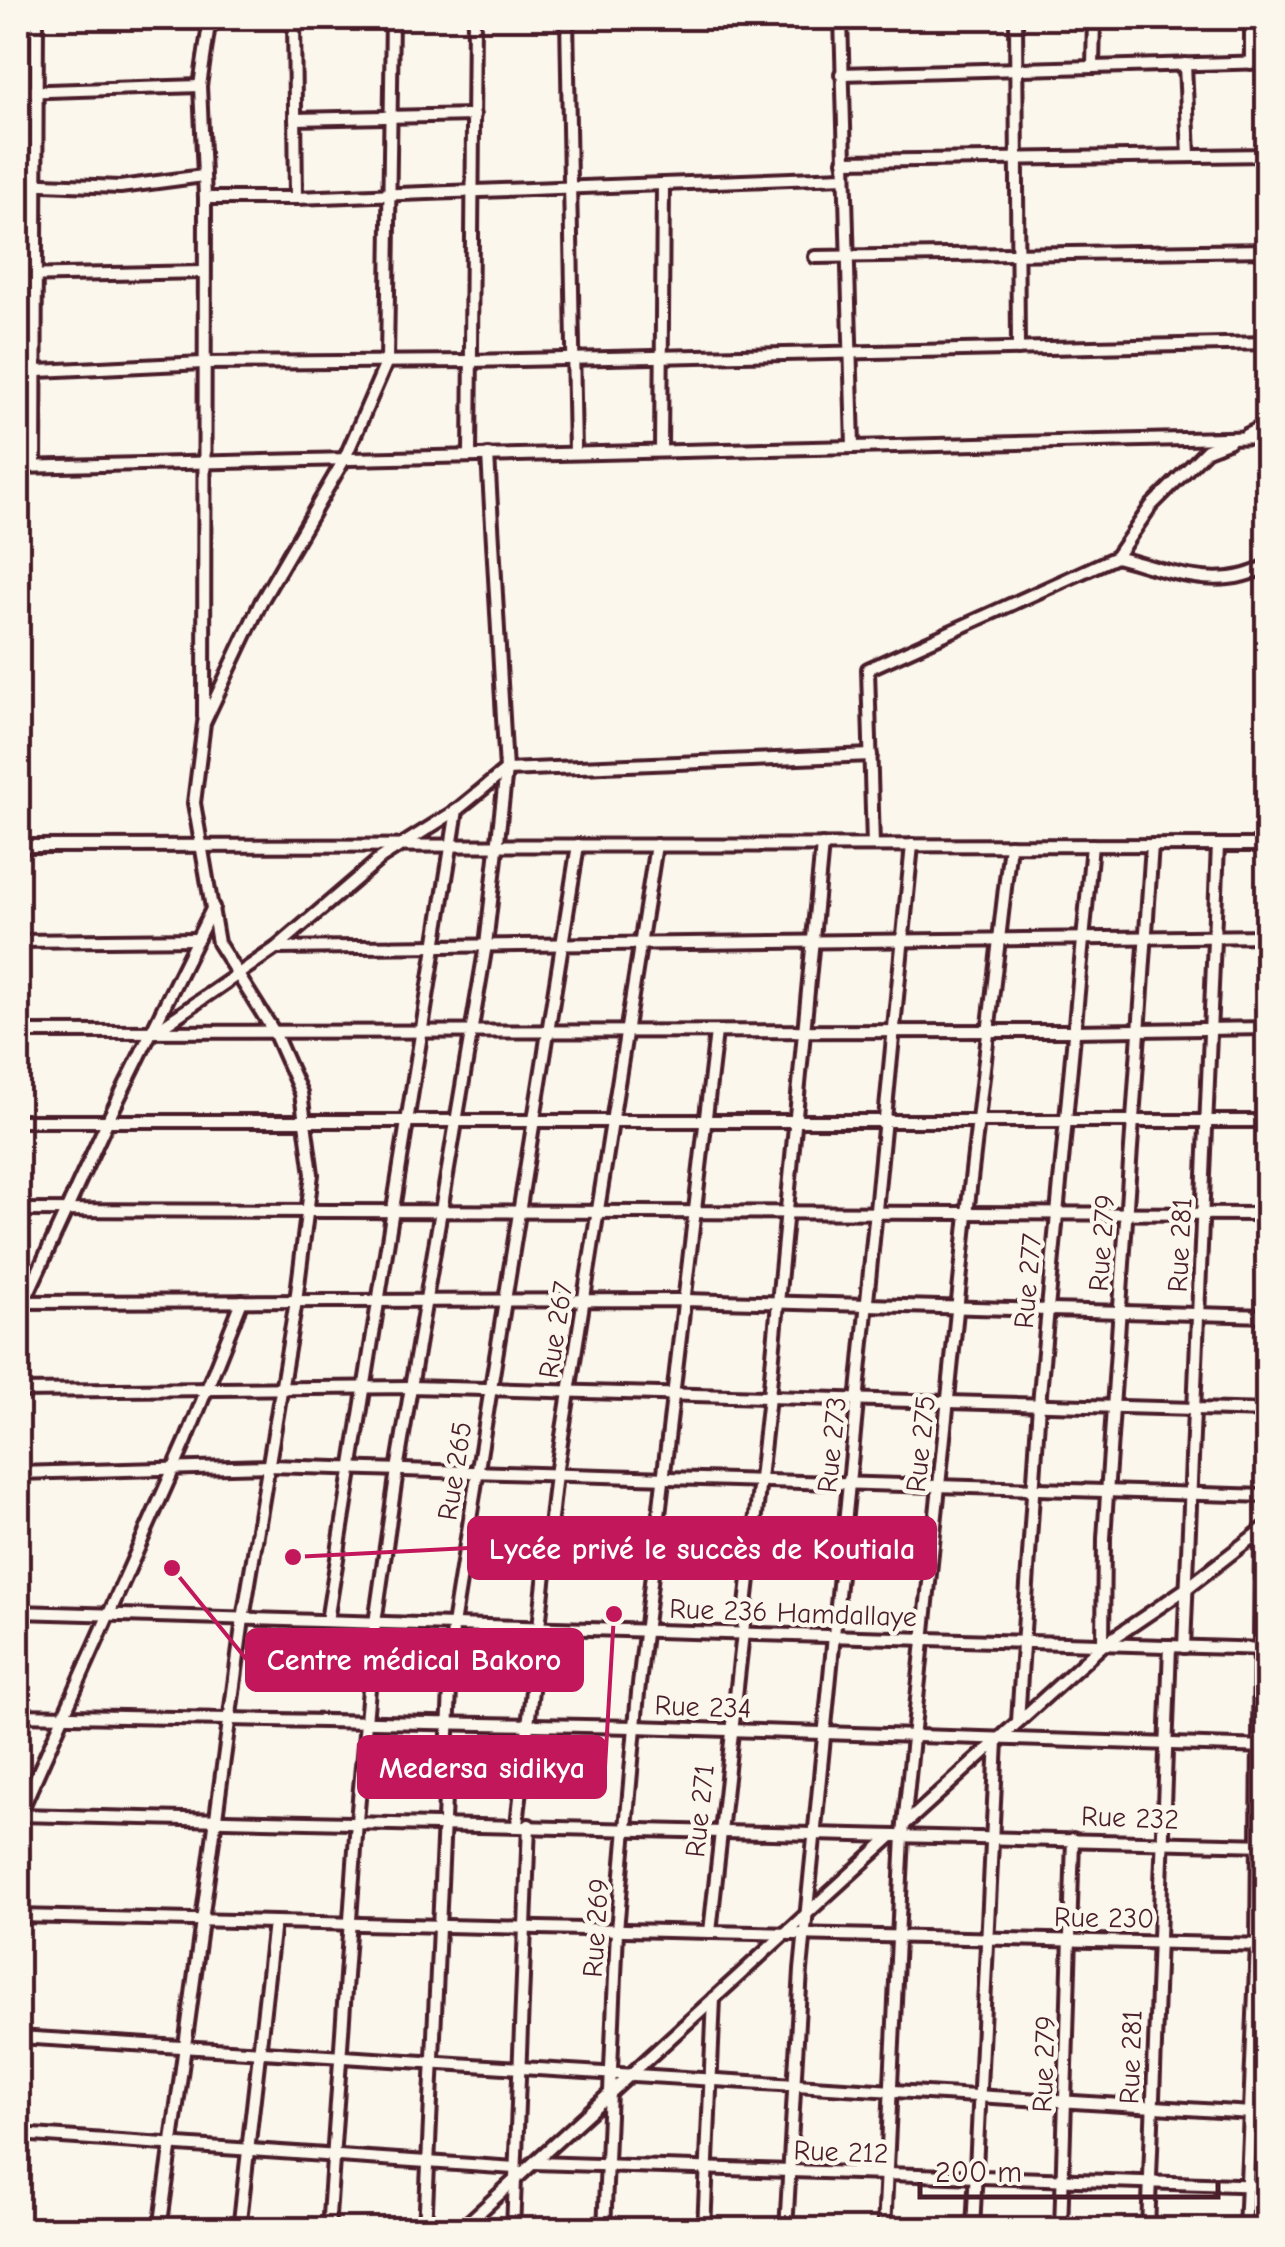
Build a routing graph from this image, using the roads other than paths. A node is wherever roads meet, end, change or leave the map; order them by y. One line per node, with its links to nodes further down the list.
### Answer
1 (37, 18): 18 (street)
2 (216, 18): 17 (street)
3 (294, 18): 22 (street)
4 (392, 18): 21 (street)
5 (474, 18): 20 (street)
6 (567, 18): 32 (street)
7 (841, 18): 16 (street)
8 (1016, 18): 15 (street)
9 (1094, 18): 14 (street)
10 (1251, 18): 11 (street)
11 (1251, 62): 12 (street); 13 (street)
12 (1268, 62)
13 (1185, 64): 14 (street); 24 (street)
14 (1093, 67): 15 (street)
15 (1018, 69): 16 (street); 25 (street)
16 (841, 74): 26 (street)
17 (200, 86): 18 (street); 27 (street)
18 (36, 91): 19 (street); 29 (street)
19 (18, 92)
20 (474, 115): 21 (street); 33 (street)
21 (390, 117): 22 (street); 34 (street)
22 (296, 120): 36 (street)
23 (1268, 155): 24 (street)
24 (1189, 156): 25 (street)
25 (1018, 159): 26 (street); 38 (street)
26 (844, 162): 28 (street)
27 (203, 176): 29 (street); 35 (street)
28 (844, 178): 31 (street); 40 (street)
29 (37, 182): 30 (street); 43 (street)
30 (18, 183)
31 (664, 184): 32 (street); 47 (street)
32 (568, 188): 33 (street); 48 (street)
33 (474, 192): 34 (street); 50 (street)
34 (390, 195): 36 (street); 49 (street)
35 (205, 198): 36 (street); 41 (street)
36 (296, 198)
37 (1268, 250): 38 (street)
38 (1018, 254): 40 (street); 45 (street)
39 (815, 257): 40 (street)
40 (847, 257): 46 (street)
41 (203, 272): 43 (street); 51 (street)
42 (18, 276): 43 (street)
43 (36, 276): 52 (street)
44 (1268, 343): 45 (street)
45 (1018, 349): 46 (street)
46 (850, 352): 47 (street); 57 (street)
47 (662, 357): 48 (street); 58 (street)
48 (572, 359): 50 (street); 59 (street)
49 (387, 361): 50 (street); 51 (street); 62 (street)
50 (472, 361): 60 (street)
51 (203, 363): 52 (street); 63 (street)
52 (36, 371): 53 (street); 64 (street)
53 (18, 372)
54 (1268, 424): 56 (street)
55 (1268, 436): 56 (street)
56 (1240, 437): 57 (street); 66 (street)
57 (853, 446): 58 (street)
58 (661, 451): 59 (street)
59 (575, 453): 61 (street)
60 (470, 455): 61 (street); 62 (street)
61 (488, 455): 70 (street)
62 (345, 458): 63 (street); 68 (street)
63 (204, 463): 64 (street); 68 (street)
64 (36, 466): 65 (street)
65 (18, 467)
66 (1116, 557): 67 (street); 69 (street)
67 (1268, 564)
68 (204, 723): 72 (street)
69 (871, 755): 70 (street); 79 (street)
70 (506, 770): 71 (street); 75 (street)
71 (458, 810): 73 (street); 74 (street)
72 (202, 844): 73 (street); 86 (street); 87 (street)
73 (402, 845): 74 (street); 101 (street)
74 (453, 845): 75 (street); 99 (street)
75 (498, 845): 76 (street); 100 (street)
76 (578, 845): 77 (street); 97 (street, Rue 265)
77 (656, 845): 78 (street); 98 (street, Rue 267)
78 (822, 845): 79 (street); 96 (street, Rue 271)
79 (873, 845): 80 (street)
80 (912, 845): 81 (street); 94 (street, Rue 273)
81 (1010, 845): 82 (street); 93 (street, Rue 275)
82 (1092, 845): 83 (street); 91 (street, Rue 277)
83 (1152, 845): 84 (street); 90 (street, Rue 279)
84 (1218, 845): 85 (street); 88 (street, Rue 281)
85 (1268, 845)
86 (18, 846)
87 (214, 906): 92 (street); 102 (street)
88 (1216, 936): 89 (street); 90 (street); 104 (street, Rue 281)
89 (1268, 936)
90 (1146, 937): 91 (street); 105 (street, Rue 279)
91 (1083, 938): 93 (street); 117 (street, Rue 277)
92 (198, 939): 95 (street); 107 (street)
93 (998, 939): 94 (street); 116 (street, Rue 275)
94 (904, 940): 96 (street); 115 (street, Rue 273)
95 (18, 941)
96 (811, 942): 98 (street); 114 (street, Rue 271)
97 (563, 944): 98 (street); 100 (street); 111 (street, Rue 265)
98 (641, 944): 112 (street, Rue 267)
99 (438, 946): 100 (street); 101 (street); 109 (street)
100 (486, 946): 110 (street)
101 (276, 948): 102 (street)
102 (238, 976): 107 (street); 108 (street)
103 (1268, 1028): 104 (street)
104 (1212, 1029): 105 (street); 119 (street, Rue 281)
105 (1140, 1030): 117 (street); 130 (street, Rue 279)
106 (18, 1032): 107 (street)
107 (153, 1032): 108 (street); 121 (street)
108 (274, 1032): 109 (street); 122 (street)
109 (424, 1032): 110 (street); 123 (street)
110 (472, 1032): 111 (street); 131 (street)
111 (549, 1032): 112 (street); 124 (street, Rue 265)
112 (627, 1032): 113 (street); 132 (street, Rue 267)
113 (716, 1032): 114 (street); 125 (street, Rue 269)
114 (803, 1032): 115 (street); 126 (street, Rue 271)
115 (895, 1032): 116 (street); 127 (street, Rue 273)
116 (988, 1032): 117 (street); 128 (street, Rue 275)
117 (1074, 1032): 129 (street, Rue 277)
118 (18, 1121): 121 (street)
119 (1208, 1121): 120 (street); 130 (street); 146 (street, Rue 281)
120 (1268, 1121)
121 (108, 1122): 122 (street); 134 (street)
122 (307, 1122): 123 (street); 135 (street)
123 (409, 1122): 131 (street); 136 (street)
124 (534, 1122): 131 (street); 132 (street); 138 (street, Rue 265)
125 (706, 1122): 126 (street); 132 (street); 140 (street, Rue 269)
126 (794, 1122): 127 (street); 141 (street, Rue 271)
127 (886, 1122): 128 (street); 142 (street, Rue 273)
128 (977, 1122): 129 (street); 143 (street, Rue 275)
129 (1066, 1122): 130 (street); 144 (street, Rue 277)
130 (1133, 1122): 145 (street, Rue 279)
131 (456, 1123): 137 (street)
132 (612, 1123): 139 (street, Rue 267)
133 (18, 1210): 134 (street)
134 (67, 1210): 135 (street); 154 (street)
135 (307, 1211): 136 (street); 153 (street)
136 (394, 1212): 137 (street); 155 (street)
137 (441, 1212): 138 (street); 149 (street)
138 (520, 1212): 139 (street); 150 (street, Rue 265)
139 (598, 1213): 140 (street); 148 (street, Rue 267)
140 (695, 1213): 141 (street); 151 (street, Rue 269)
141 (786, 1214): 142 (street); 156 (street, Rue 271)
142 (877, 1214): 143 (street); 157 (street, Rue 273)
143 (966, 1214): 144 (street); 158 (street, Rue 275)
144 (1057, 1214): 145 (street); 159 (street, Rue 277)
145 (1127, 1214): 146 (street); 160 (street, Rue 279)
146 (1204, 1214): 147 (street); 161 (street, Rue 281)
147 (1268, 1214)
148 (584, 1299): 150 (street); 151 (street); 170 (street, Rue 267)
149 (426, 1300): 150 (street); 155 (street); 164 (street)
150 (506, 1300): 168 (street, Rue 265)
151 (684, 1300): 156 (street); 171 (street, Rue 269)
152 (242, 1301): 153 (street); 154 (street); 167 (street)
153 (296, 1301): 155 (street); 165 (street)
154 (21, 1302): 162 (street)
155 (380, 1302): 166 (street)
156 (778, 1302): 157 (street); 172 (street, Rue 271)
157 (868, 1305): 158 (street); 173 (street, Rue 273)
158 (957, 1307): 159 (street); 174 (street, Rue 275)
159 (1048, 1310): 160 (street); 175 (street, Rue 277)
160 (1120, 1312): 161 (street); 176 (street, Rue 279)
161 (1199, 1314): 163 (street); 177 (street, Rue 281)
162 (18, 1315)
163 (1268, 1316)
164 (412, 1387): 166 (street); 168 (street); 182 (street)
165 (281, 1388): 166 (street); 167 (street); 179 (street)
166 (366, 1388): 181 (street)
167 (205, 1389): 169 (street); 180 (street)
168 (491, 1389): 170 (street); 183 (street, Rue 265)
169 (18, 1391)
170 (570, 1391): 171 (street); 185 (street, Rue 267)
171 (673, 1394): 172 (street); 186 (street, Rue 269)
172 (769, 1397): 173 (street); 187 (street, Rue 271)
173 (859, 1399): 174 (street); 188 (street, Rue 273)
174 (948, 1402): 175 (street); 189 (street, Rue 275)
175 (1039, 1404): 176 (street); 190 (street, Rue 277)
176 (1114, 1406): 177 (street); 191 (street, Rue 279)
177 (1195, 1408): 178 (street); 192 (street, Rue 281)
178 (1268, 1410)
179 (269, 1466): 180 (street); 181 (street); 198 (street)
180 (172, 1468): 184 (street); 197 (street)
181 (352, 1468): 182 (street); 199 (street)
182 (397, 1470): 183 (street); 200 (street)
183 (478, 1472): 185 (street); 201 (street, Rue 265)
184 (18, 1473)
185 (556, 1474): 186 (street); 202 (street, Rue 267)
186 (663, 1478): 187 (street); 203 (street, Rue 269)
187 (759, 1480): 188 (street); 204 (street, Rue 271)
188 (851, 1483): 189 (street); 205 (street, Rue 273)
189 (939, 1486): 190 (street); 206 (street, Rue 275)
190 (1032, 1488): 191 (street); 207 (street, Rue 277)
191 (1108, 1491): 192 (street); 208 (street, Rue 279)
192 (1191, 1493): 193 (street); 195 (street, Rue 281)
193 (1268, 1496)
194 (1264, 1529): 195 (street); 211 (street)
195 (1187, 1588): 208 (street); 210 (street, Rue 281)
196 (18, 1612): 197 (street, Rue 236 Hamdallaye)
197 (110, 1615): 198 (street, Rue 236 Hamdallaye); 213 (street)
198 (243, 1619): 199 (street, Rue 236 Hamdallaye); 214 (street)
199 (327, 1622): 200 (street, Rue 236 Hamdallaye)
200 (374, 1623): 201 (street, Rue 236 Hamdallaye); 215 (street)
201 (453, 1625): 202 (street, Rue 236 Hamdallaye); 216 (street, Rue 265)
202 (537, 1628): 203 (street, Rue 236 Hamdallaye); 218 (street, Rue 267)
203 (644, 1631): 204 (street, Rue 236 Hamdallaye); 219 (street, Rue 269)
204 (742, 1634): 205 (street, Rue 236 Hamdallaye); 220 (street, Rue 271)
205 (836, 1636): 206 (street, Rue 236 Hamdallaye); 221 (street, Rue 273)
206 (924, 1639): 207 (street, Rue 236 Hamdallaye); 222 (street, Rue 275)
207 (1021, 1642): 208 (street, Rue 236 Hamdallaye); 217 (street, Rue 277)
208 (1103, 1645): 209 (street, Rue 236 Hamdallaye); 217 (street)
209 (1170, 1646): 210 (street, Rue 236 Hamdallaye); 224 (street, Rue 281)
210 (1184, 1646): 211 (street, Rue 236 Hamdallaye)
211 (1264, 1649): 225 (street)
212 (18, 1715): 213 (street, Rue 234)
213 (63, 1716): 214 (street, Rue 234); 226 (street)
214 (230, 1719): 215 (street, Rue 234); 227 (street)
215 (365, 1721): 216 (street, Rue 234); 228 (street)
216 (447, 1722): 218 (street, Rue 234); 229 (street, Rue 265)
217 (1018, 1722): 223 (street)
218 (527, 1724): 219 (street, Rue 234); 230 (street, Rue 267)
219 (635, 1726): 220 (street, Rue 234); 231 (street, Rue 269)
220 (732, 1730): 221 (street, Rue 234); 232 (street, Rue 271)
221 (826, 1734): 222 (street, Rue 234); 234 (street, Rue 273)
222 (914, 1737): 223 (street, Rue 234); 233 (street, Rue 275)
223 (997, 1740): 224 (street, Rue 234); 233 (street); 235 (street)
224 (1166, 1744): 225 (street, Rue 234); 237 (street, Rue 281)
225 (1263, 1747): 238 (street)
226 (18, 1816): 227 (street, Rue 232)
227 (216, 1819): 228 (street, Rue 232); 241 (street)
228 (357, 1821): 229 (street, Rue 232); 243 (street)
229 (443, 1823): 230 (street, Rue 232); 244 (street, Rue 265)
230 (522, 1825): 231 (street, Rue 232); 245 (street, Rue 267)
231 (626, 1828): 232 (street, Rue 232); 246 (street, Rue 269)
232 (720, 1830): 234 (street, Rue 232); 247 (street, Rue 271)
233 (900, 1831): 234 (street, Rue 232); 235 (street, Rue 232); 239 (street); 250 (street, Rue 275)
234 (816, 1832): 239 (street, Rue 273)
235 (991, 1837): 236 (street, Rue 232); 251 (street)
236 (1073, 1840): 237 (street, Rue 232); 252 (street, Rue 279)
237 (1162, 1842): 238 (street, Rue 232); 253 (street, Rue 281)
238 (1263, 1845): 254 (street)
239 (807, 1912): 248 (street); 249 (street, Rue 273)
240 (18, 1916): 241 (street, Rue 230)
241 (200, 1920): 242 (street, Rue 230); 257 (street)
242 (274, 1922): 243 (street, Rue 230); 258 (street)
243 (349, 1924): 244 (street, Rue 230); 259 (street)
244 (438, 1926): 245 (street, Rue 230); 260 (street, Rue 265)
245 (524, 1928): 246 (street, Rue 230); 261 (street, Rue 267)
246 (617, 1930): 247 (street, Rue 230); 262 (street, Rue 269)
247 (710, 1932): 248 (street, Rue 230)
248 (784, 1933): 249 (street, Rue 230); 255 (street)
249 (805, 1934): 250 (street, Rue 230); 265 (street, Rue 273)
250 (898, 1936): 251 (street, Rue 230); 266 (street, Rue 275)
251 (986, 1938): 252 (street, Rue 230); 268 (street)
252 (1070, 1940): 253 (street, Rue 230); 269 (street, Rue 279)
253 (1158, 1942): 254 (street, Rue 230); 270 (street, Rue 281)
254 (1262, 1945): 271 (street)
255 (714, 1998): 263 (street); 264 (street)
256 (18, 2037): 257 (street)
257 (184, 2048): 258 (street); 274 (street)
258 (259, 2052): 259 (street); 275 (street)
259 (339, 2055): 260 (street); 276 (street)
260 (432, 2062): 261 (street); 278 (street, Rue 265)
261 (518, 2067): 262 (street); 282 (street, Rue 267)
262 (610, 2073): 263 (street); 267 (street, Rue 269)
263 (631, 2074): 264 (street); 267 (street)
264 (710, 2080): 265 (street); 280 (street)
265 (794, 2086): 266 (street); 281 (street, Rue 273)
266 (890, 2091): 268 (street); 283 (street, Rue 275)
267 (610, 2093): 277 (street); 279 (street, Rue 269)
268 (979, 2096): 269 (street); 284 (street)
269 (1066, 2102): 270 (street); 285 (street, Rue 279)
270 (1151, 2107): 271 (street); 286 (street, Rue 281)
271 (1250, 2113): 272 (street); 287 (street)
272 (1268, 2114)
273 (18, 2134): 274 (street)
274 (174, 2145): 275 (street); 289 (street)
275 (248, 2150): 276 (street); 290 (street)
276 (333, 2158): 278 (street); 291 (street)
277 (534, 2163): 279 (street, Rue 212); 282 (street)
278 (428, 2164): 282 (street); 292 (street, Rue 265)
279 (607, 2166): 280 (street, Rue 212); 295 (street, Rue 269)
280 (706, 2169): 281 (street, Rue 212); 296 (street)
281 (788, 2172): 283 (street, Rue 212); 297 (street, Rue 273)
282 (515, 2174): 293 (street); 294 (street, Rue 267)
283 (886, 2176): 284 (street, Rue 212); 298 (street, Rue 275)
284 (976, 2180): 285 (street, Rue 212); 299 (street)
285 (1062, 2182): 286 (street, Rue 212); 300 (street, Rue 279)
286 (1149, 2184): 287 (street, Rue 212); 301 (street, Rue 281)
287 (1247, 2186): 288 (street, Rue 212); 302 (street)
288 (1268, 2186)
289 (160, 2230)
290 (239, 2230)
291 (328, 2230)
292 (425, 2230)
293 (460, 2230)
294 (512, 2230)
295 (604, 2230)
296 (704, 2230)
297 (786, 2230)
298 (884, 2230)
299 (973, 2230)
300 (1061, 2230)
301 (1148, 2230)
302 (1245, 2230)

